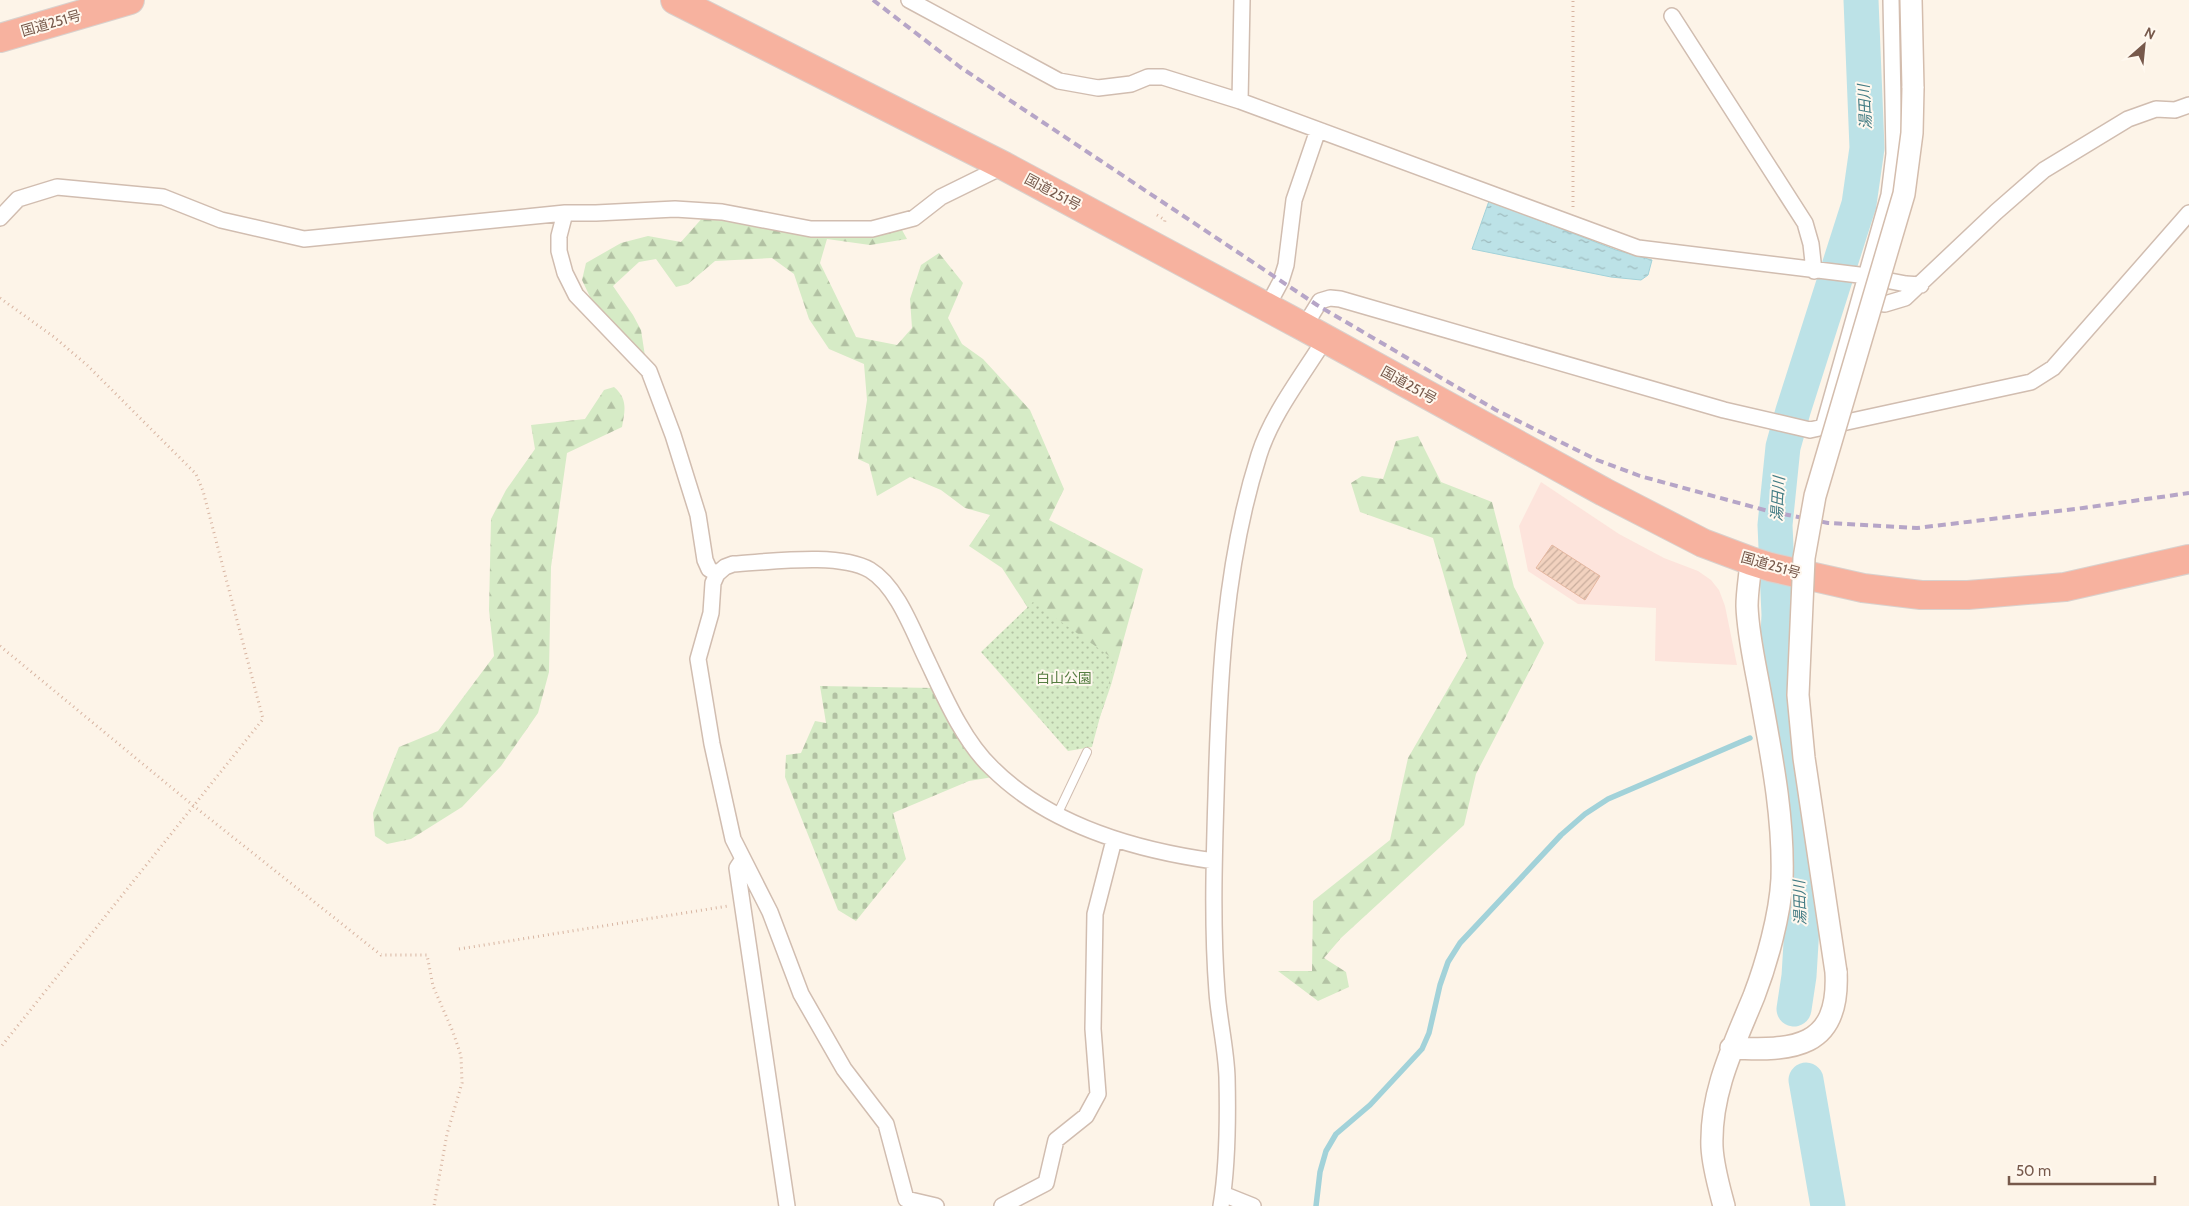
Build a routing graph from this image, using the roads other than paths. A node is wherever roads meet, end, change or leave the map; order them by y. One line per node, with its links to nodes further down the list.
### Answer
1 (130, 0): 8 (highway, 国道251号)
2 (674, 0): 12 (highway, 国道251号)
3 (909, 0): 9 (street)
4 (1242, 0): 9 (street)
5 (1891, 0): 17 (street)
6 (1911, 0): 31 (street, bridge)
7 (1672, 16): 16 (street)
8 (0, 38)
9 (1240, 101): 11 (street)
10 (2189, 105): 18 (street)
11 (1318, 130): 16 (street); 20 (street)
12 (1004, 166): 13 (street); 20 (highway, 国道251号)
13 (565, 213): 15 (street); 25 (street)
14 (2189, 213): 22 (street)
15 (0, 218)
16 (1819, 271): 17 (street)
17 (1863, 275): 18 (street); 19 (street)
18 (1921, 285): 19 (street)
19 (1860, 301): 22 (street)
20 (1267, 307): 21 (highway, 国道251号)
21 (1315, 333): 22 (street); 24 (highway, 国道251号); 30 (street)
22 (1817, 429)
23 (2189, 559): 24 (highway, 国道251号)
24 (1760, 564): 31 (street)
25 (717, 574): 27 (street); 29 (street)
26 (1087, 752): 27 (lane)
27 (1057, 815): 28 (street)
28 (1114, 840): 30 (street); 35 (street)
29 (743, 859): 33 (street); 34 (street)
30 (1214, 861): 32 (street)
31 (1732, 1048): 37 (street)
32 (1222, 1200): 36 (street)
33 (787, 1206)
34 (936, 1206)
35 (1002, 1206)
36 (1253, 1206)
37 (1724, 1206)

